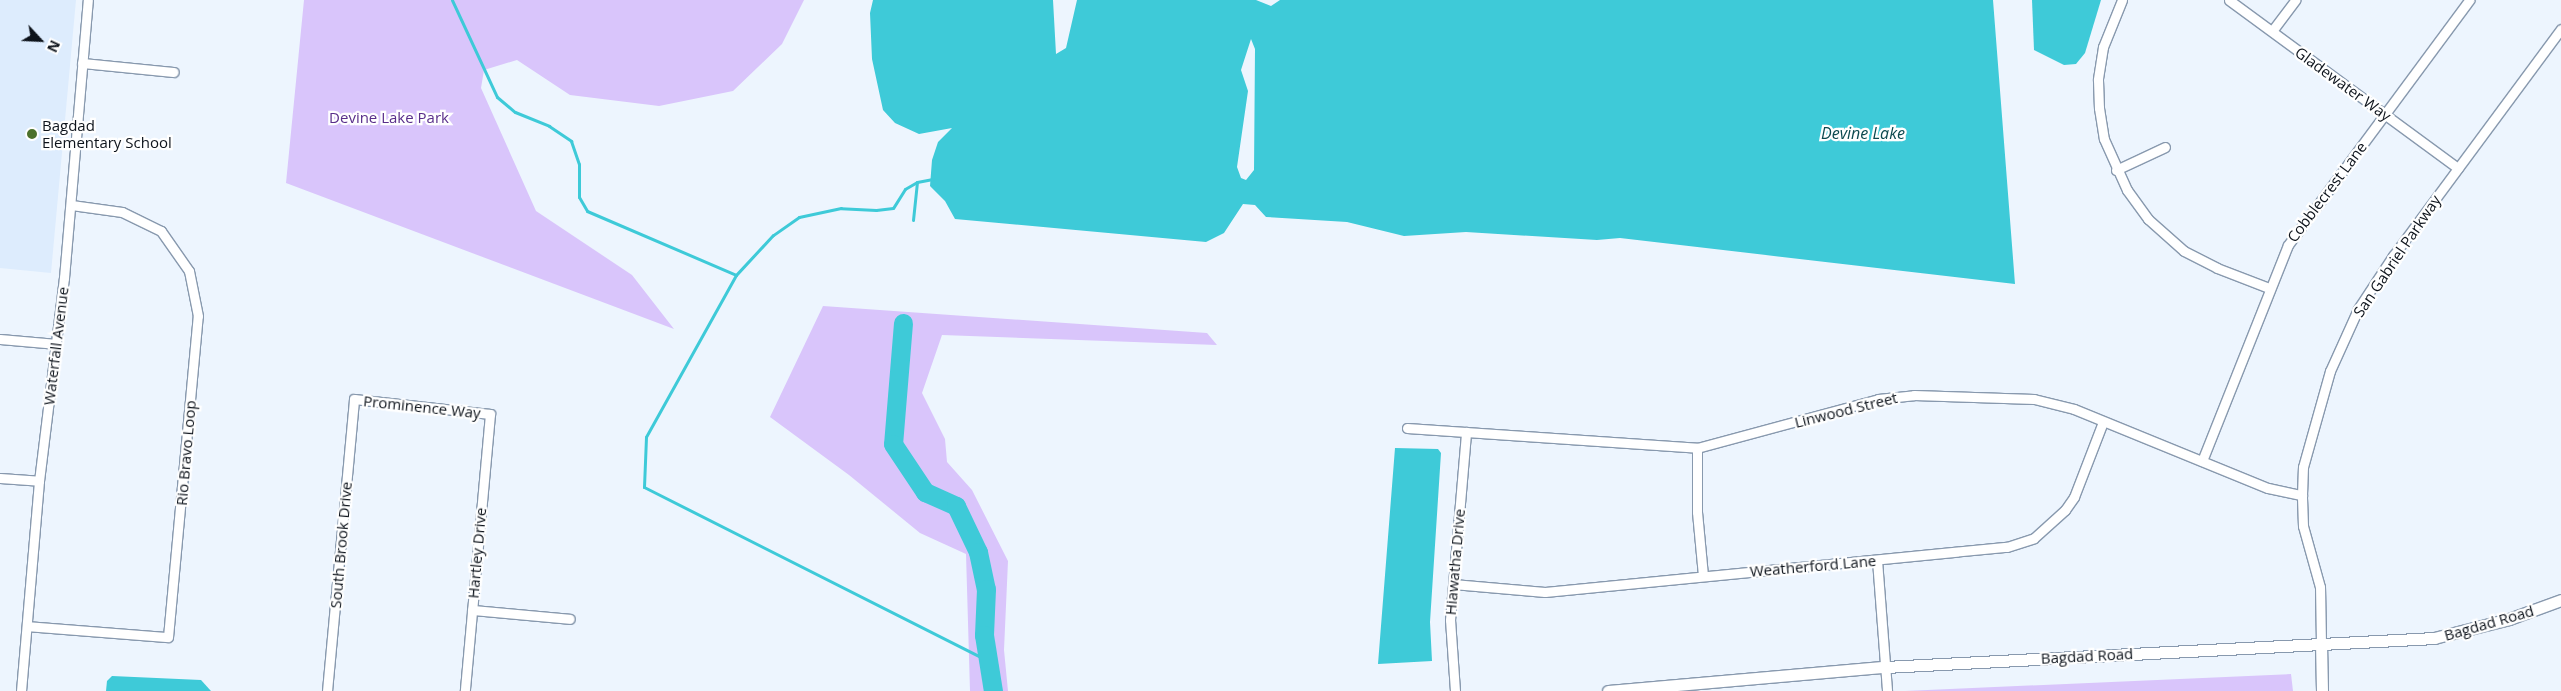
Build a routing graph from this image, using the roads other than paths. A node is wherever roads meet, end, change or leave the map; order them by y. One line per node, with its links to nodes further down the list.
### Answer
1 (88, 0): 8 (street, Waterfall Avenue)
2 (2122, 0): 13 (street)
3 (2229, 0): 7 (street, Gladewater Way)
4 (2295, 0): 7 (street)
5 (2469, 0): 10 (street, Cobblecrest Lane)
6 (2561, 29): 12 (street, San Gabriel Parkway)
7 (2272, 31): 10 (street, Gladewater Way)
8 (82, 63): 9 (street); 14 (street, Waterfall Avenue)
9 (174, 72)
10 (2385, 115): 12 (street, Gladewater Way); 15 (street, Cobblecrest Lane)
11 (2165, 147): 13 (street)
12 (2458, 168): 27 (street, San Gabriel Parkway)
13 (2116, 170): 15 (street)
14 (71, 205): 17 (street, Waterfall Avenue); 34 (street, Rio Bravo Loop)
15 (2269, 288): 24 (street, Cobblecrest Lane)
16 (0, 339): 17 (street)
17 (57, 344): 26 (street, Waterfall Avenue)
18 (354, 399): 19 (street, Prominence Way); 38 (street, South Brook Drive)
19 (490, 414): 32 (street, Hartley Drive)
20 (2103, 422): 23 (street, Linwood Street); 24 (street, Linwood Street); 28 (street, Weatherford Lane)
21 (1407, 428): 22 (street, Linwood Street)
22 (1466, 432): 23 (street, Linwood Street); 30 (street, Hiawatha Drive)
23 (1697, 448): 29 (street)
24 (2202, 461): 27 (street, Linwood Street)
25 (0, 478): 26 (street)
26 (39, 481): 34 (street, Waterfall Avenue)
27 (2302, 495): 35 (street, San Gabriel Parkway)
28 (1877, 560): 29 (street, Weatherford Lane); 36 (street)
29 (1703, 575): 30 (street, Weatherford Lane)
30 (1453, 584): 40 (street, Hiawatha Drive)
31 (2561, 600): 35 (street, Bagdad Road)
32 (472, 610): 33 (street); 39 (street, Hartley Drive)
33 (570, 619)
34 (27, 626): 37 (street, Waterfall Avenue)
35 (2322, 643): 36 (street, Bagdad Road); 43 (street, San Gabriel Parkway)
36 (1885, 667): 41 (street, Bagdad Road); 42 (street)
37 (21, 691)
38 (327, 691)
39 (465, 691)
40 (1455, 691)
41 (1608, 691)
42 (1887, 691)
43 (2322, 691)

